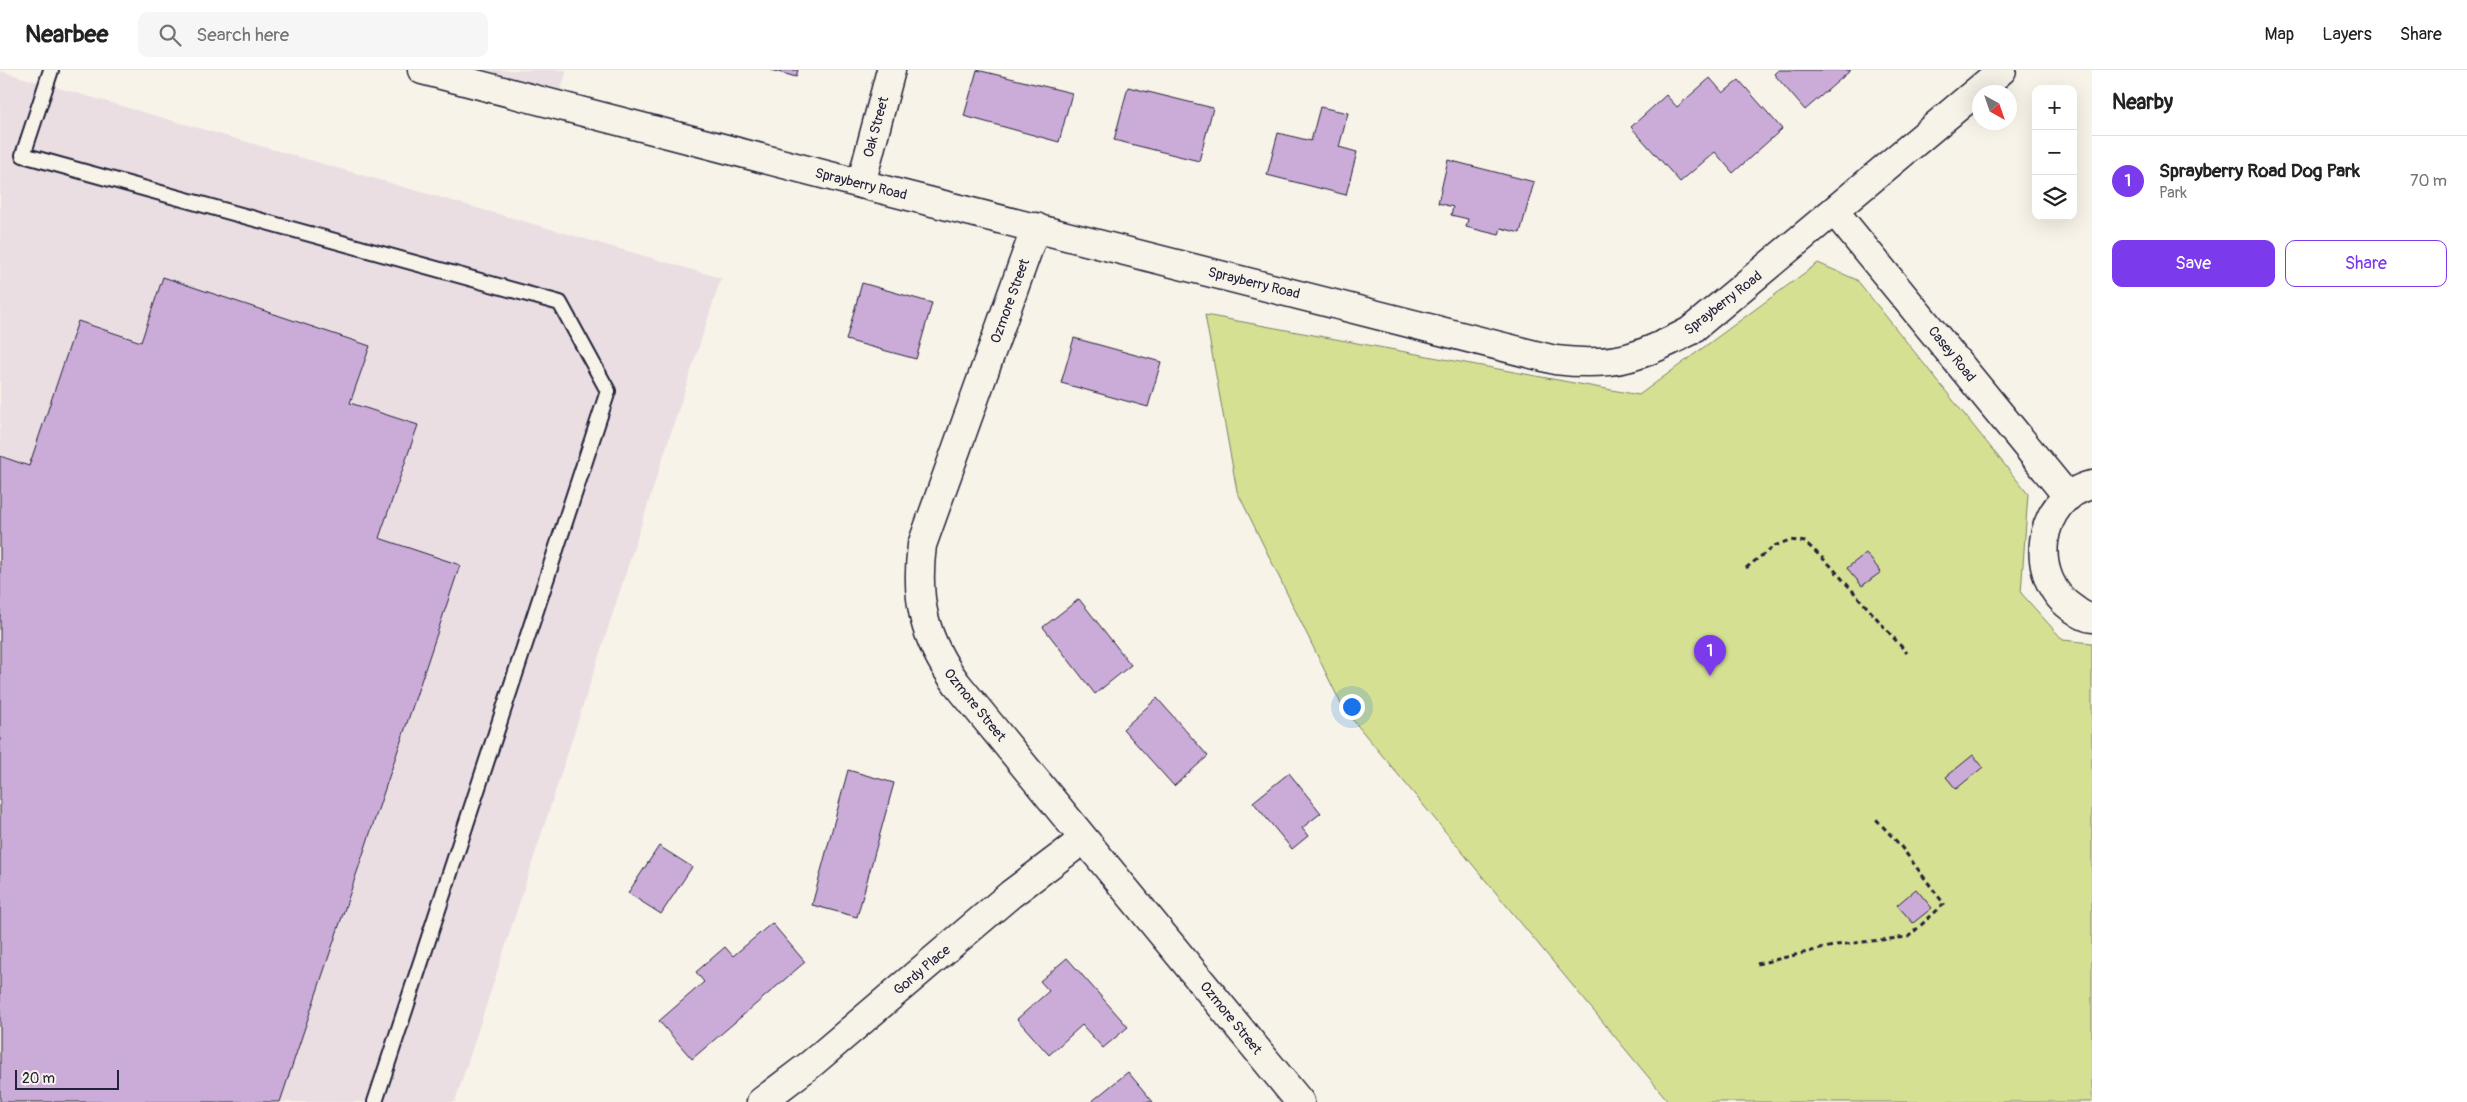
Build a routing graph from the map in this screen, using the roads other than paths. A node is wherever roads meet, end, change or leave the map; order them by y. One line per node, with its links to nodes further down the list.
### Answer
1 (51, 70): 11 (lane)
2 (422, 70): 5 (street, Sprayberry Road)
3 (890, 70): 5 (street, Oak Street)
4 (2002, 70): 6 (street, Sprayberry Road)
5 (861, 184): 7 (street, Sprayberry Road)
6 (1835, 212): 7 (street, Sprayberry Road); 8 (street, Casey Road)
7 (1036, 227): 10 (street, Ozmore Street)
8 (2080, 491): 9 (street)
9 (2092, 618)
10 (1084, 839): 12 (street, Gordy Place); 13 (street, Ozmore Street)
11 (375, 1102)
12 (761, 1102)
13 (1300, 1102)

